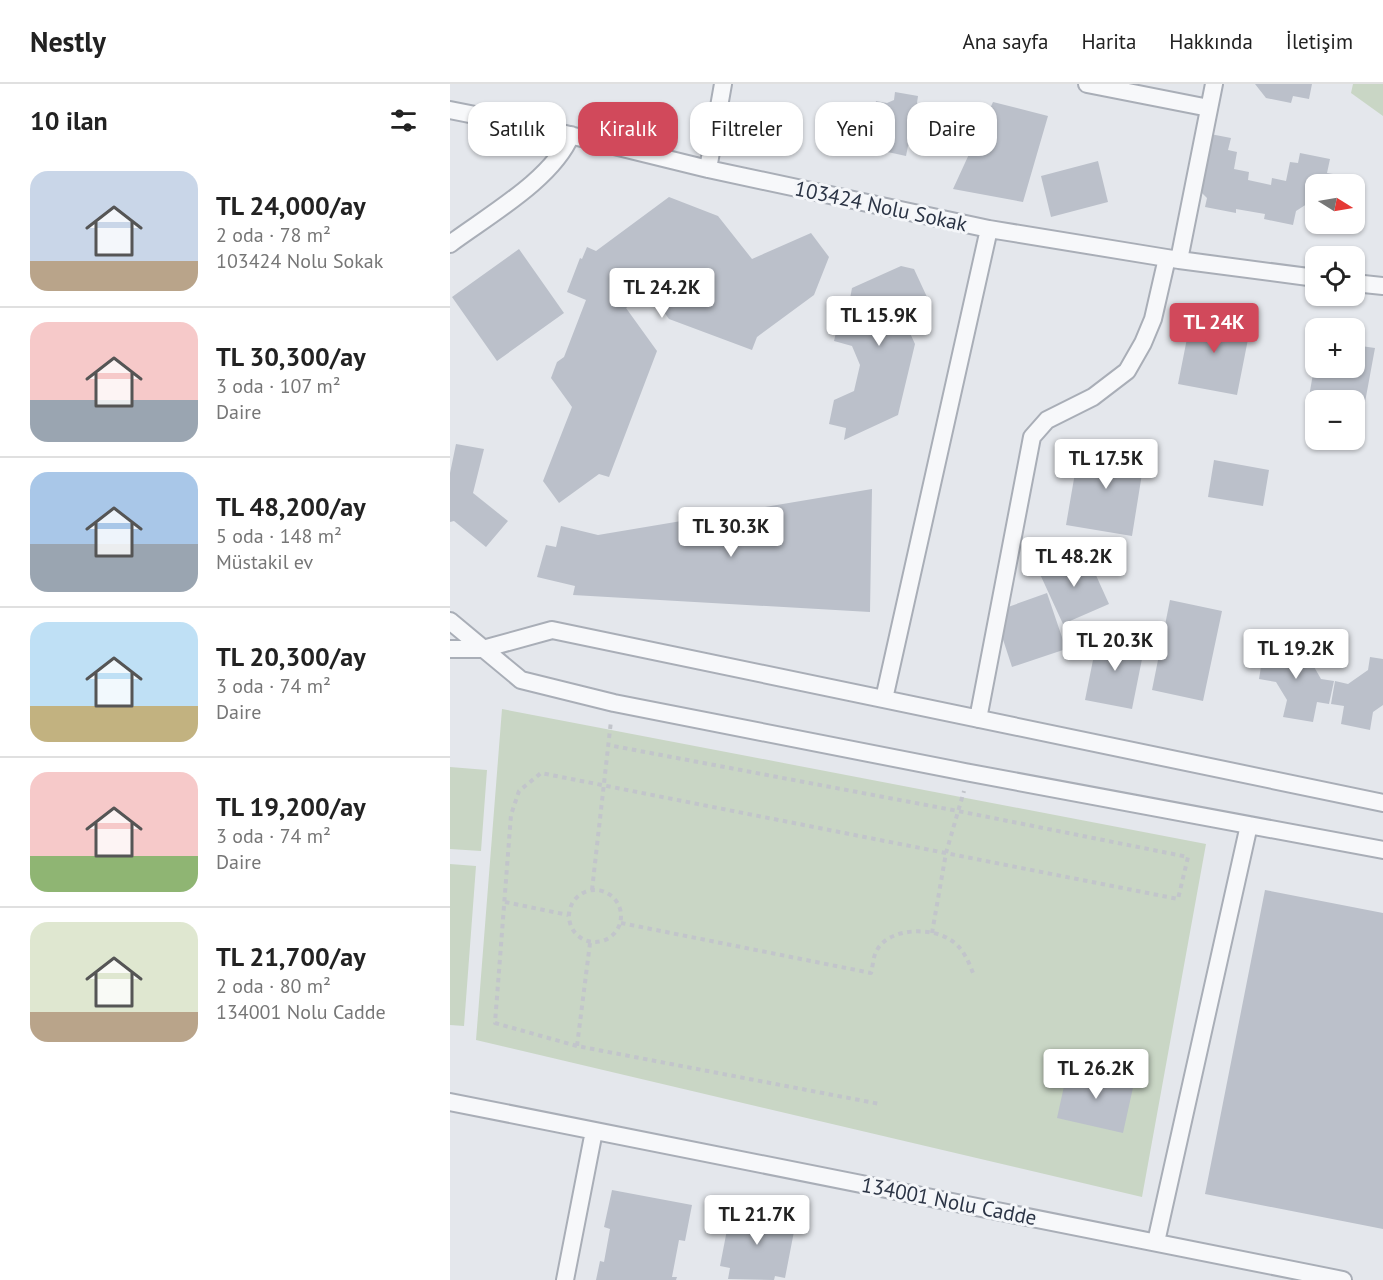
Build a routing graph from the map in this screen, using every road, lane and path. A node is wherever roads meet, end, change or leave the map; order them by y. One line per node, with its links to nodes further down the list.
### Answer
1 (723, 84): 7 (street)
2 (1087, 84): 4 (street)
3 (1214, 84): 4 (street)
4 (1209, 108): 10 (street)
5 (450, 110): 6 (street, 103424 Nolu Sokak)
6 (571, 135): 7 (street, 103424 Nolu Sokak); 9 (street)
7 (708, 169): 8 (street, 103424 Nolu Sokak)
8 (989, 229): 10 (street, 103424 Nolu Sokak); 17 (street)
9 (450, 244)
10 (1173, 259): 11 (street, 103424 Nolu Sokak); 19 (street)
11 (1305, 277)
12 (1365, 285): 13 (street)
13 (1383, 287)
14 (450, 621): 15 (street)
15 (483, 648): 16 (street); 17 (street); 18 (street)
16 (450, 650)
17 (884, 699): 19 (street)
18 (614, 703): 20 (path); 21 (street)
19 (978, 719): 23 (street)
20 (608, 745): 22 (path); 24 (path)
21 (965, 772): 24 (path); 25 (street)
22 (603, 785): 27 (path); 28 (path); 29 (path)
23 (1383, 802)
24 (958, 811): 27 (path); 27 (path)
25 (1249, 825): 26 (street); 39 (street)
26 (1383, 850)
27 (946, 853): 32 (path)
28 (592, 890): 30 (path); 31 (path)
29 (505, 902): 30 (path); 35 (path)
30 (568, 915): 33 (path)
31 (621, 923): 32 (path); 33 (path)
32 (932, 933): 34 (path)
33 (591, 943): 35 (path)
34 (973, 973)
35 (577, 1046): 37 (path)
36 (450, 1102): 38 (street, 134001 Nolu Cadde)
37 (880, 1104)
38 (594, 1131): 39 (street, 134001 Nolu Cadde); 41 (street)
39 (1156, 1242): 40 (street, 134001 Nolu Cadde)
40 (1316, 1277): 42 (street, 134001 Nolu Cadde)
41 (564, 1280)
42 (1343, 1280)

